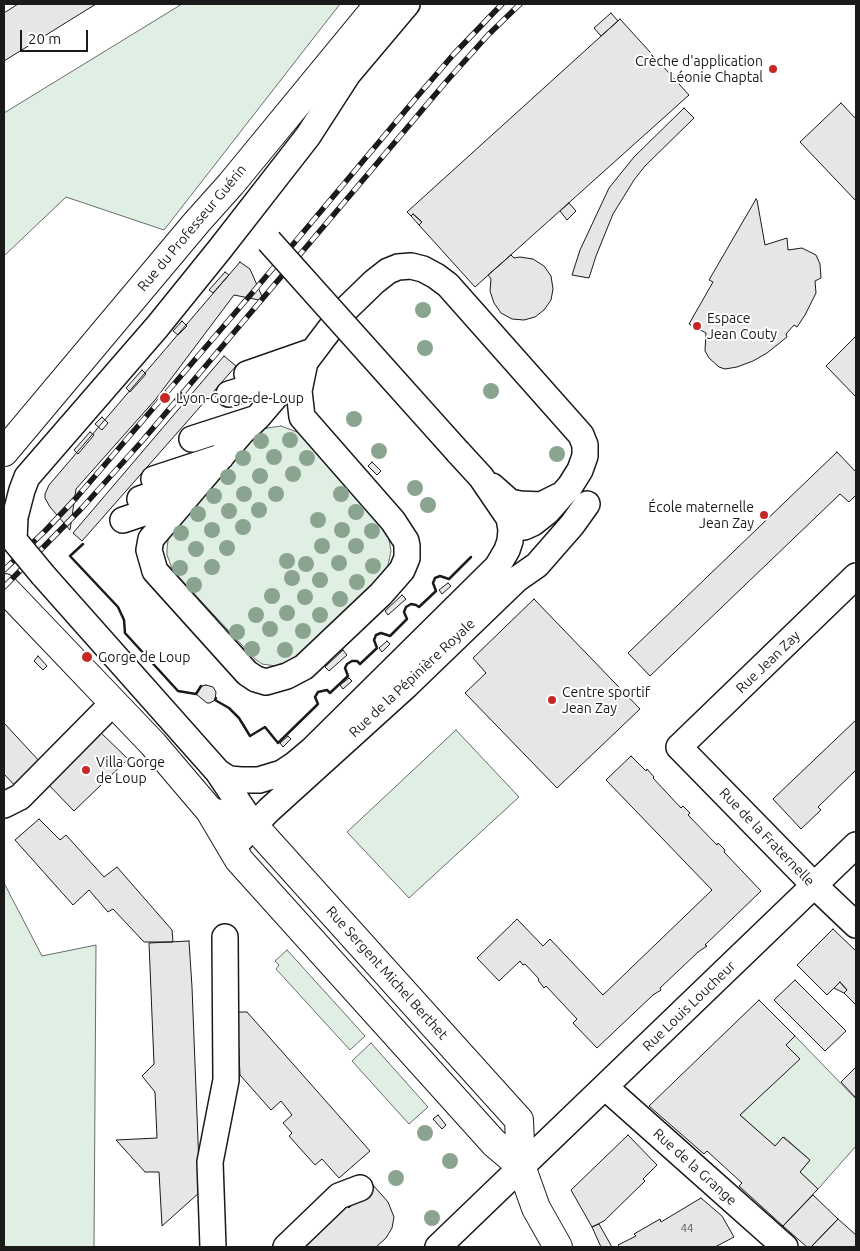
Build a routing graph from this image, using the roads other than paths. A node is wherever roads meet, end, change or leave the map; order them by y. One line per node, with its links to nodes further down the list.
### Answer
1 (379, 4): 3 (main road, Rue du Professeur Guérin)
2 (407, 4): 4 (street)
3 (231, 184): 4 (street); 14 (main road, Rue du Professeur Guérin)
4 (248, 214): 13 (street); 21 (street, bridge)
5 (328, 331): 6 (street); 7 (street); 21 (street)
6 (263, 352)
7 (304, 362): 8 (street); 9 (street); 10 (street); 20 (street)
8 (247, 374)
9 (229, 394)
10 (277, 395): 11 (street); 12 (street)
11 (211, 417)
12 (250, 425): 15 (street); 16 (street)
13 (66, 432): 14 (street); 27 (street, bridge)
14 (6, 448)
15 (185, 448)
16 (221, 457): 17 (street); 18 (street)
17 (205, 476): 19 (street); 20 (street)
18 (154, 479)
19 (140, 499)
20 (187, 499): 22 (street)
21 (519, 517): 28 (street); 31 (street, Rue de la Pépinière Royale)
22 (123, 520)
23 (856, 576): 26 (street, Rue Jean Zay)
24 (9, 594): 30 (main road, Rue Sergent Michel Berthet)
25 (104, 712): 29 (street)
26 (679, 747): 34 (street, Rue de la Fraternelle)
27 (218, 772): 28 (street); 31 (street)
28 (282, 772): 31 (street)
29 (4, 806)
30 (210, 811): 31 (main road, Rue Sergent Michel Berthet); 33 (main road, Rue Sergent Michel Berthet)
31 (254, 826): 33 (street, Rue de la Pépinière Royale); 38 (main road, Rue Sergent Michel Berthet)
32 (856, 845): 34 (street, Rue Louis Loucheur)
33 (232, 848): 38 (main road, Rue Sergent Michel Berthet)
34 (814, 885): 35 (street, Rue de la Fraternelle); 37 (street, Rue Louis Loucheur)
35 (856, 925)
36 (225, 937): 40 (street)
37 (604, 1087): 38 (street, Rue Louis Loucheur); 44 (street, Rue de la Grange)
38 (521, 1166): 42 (street, Rue Louis Loucheur); 43 (main road, Rue Sergent Michel Berthet)
39 (360, 1188): 41 (street)
40 (213, 1247)
41 (286, 1247)
42 (438, 1247)
43 (558, 1247)
44 (785, 1247)

